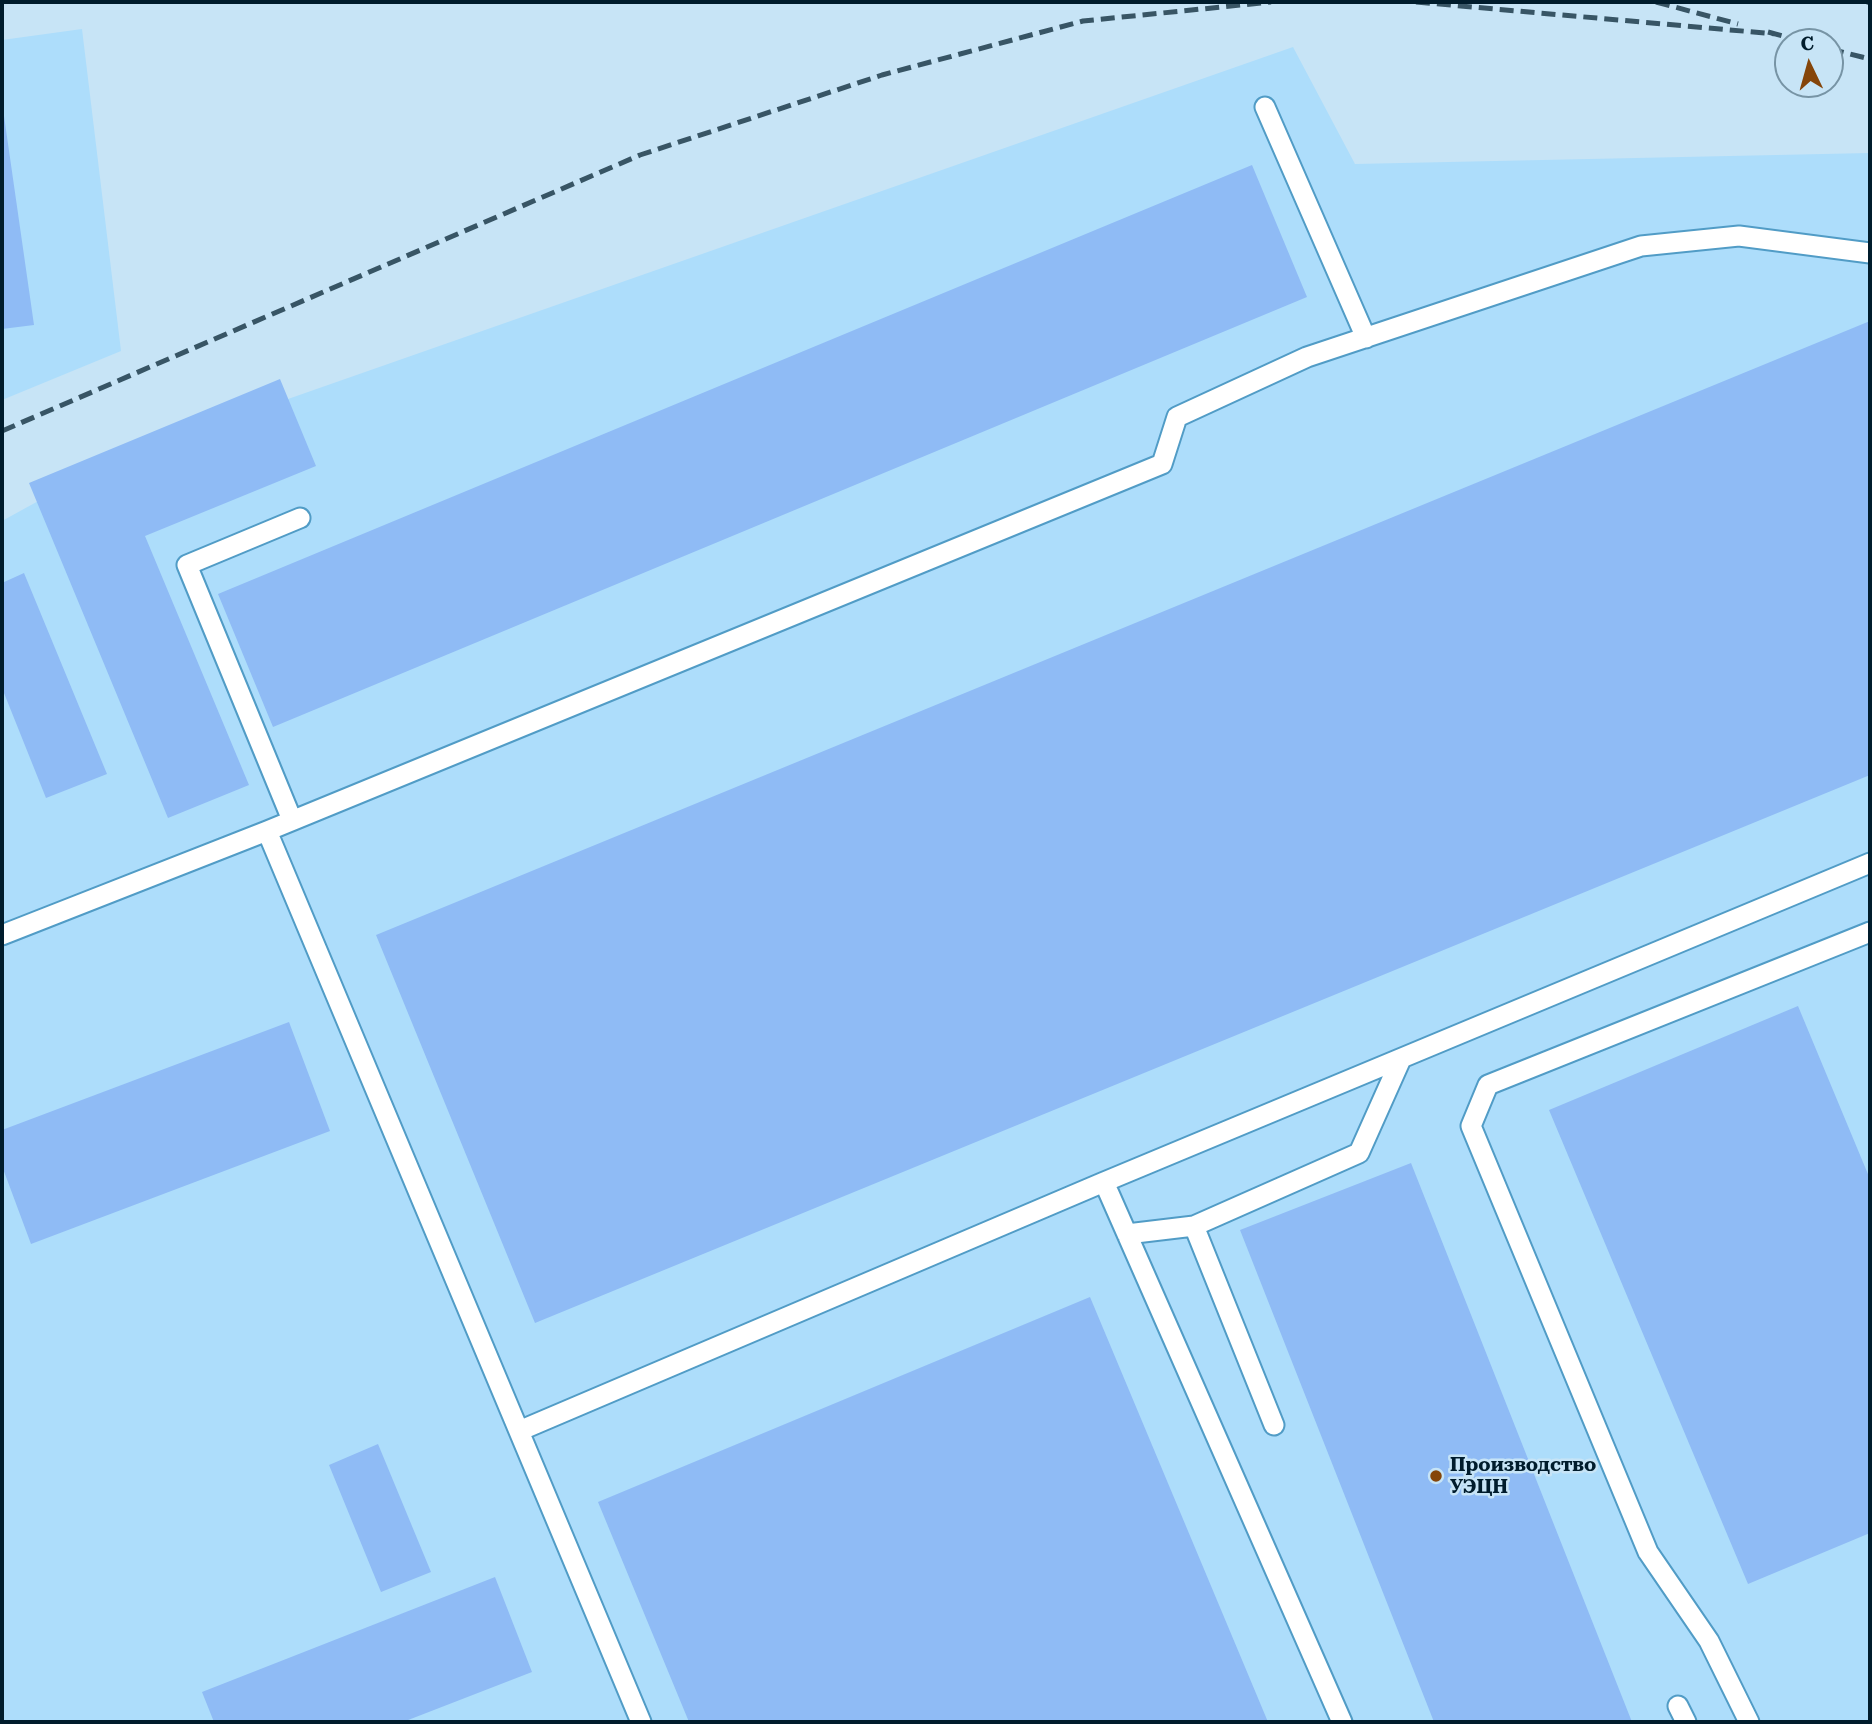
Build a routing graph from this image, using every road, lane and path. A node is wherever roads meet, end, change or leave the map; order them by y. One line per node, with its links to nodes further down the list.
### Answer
1 (1265, 107): 3 (lane)
2 (1870, 253): 3 (lane)
3 (1366, 338): 5 (lane)
4 (300, 518): 5 (lane)
5 (292, 820): 6 (lane)
6 (267, 831): 9 (lane); 15 (lane)
7 (1870, 863): 10 (lane)
8 (1870, 932): 18 (lane)
9 (2, 935)
10 (1401, 1059): 11 (lane); 12 (lane)
11 (1104, 1182): 13 (lane); 15 (lane)
12 (1194, 1226): 13 (lane); 14 (lane)
13 (1127, 1234): 17 (lane)
14 (1274, 1425)
15 (519, 1431): 16 (lane)
16 (641, 1722)
17 (1342, 1722)
18 (1749, 1722)

